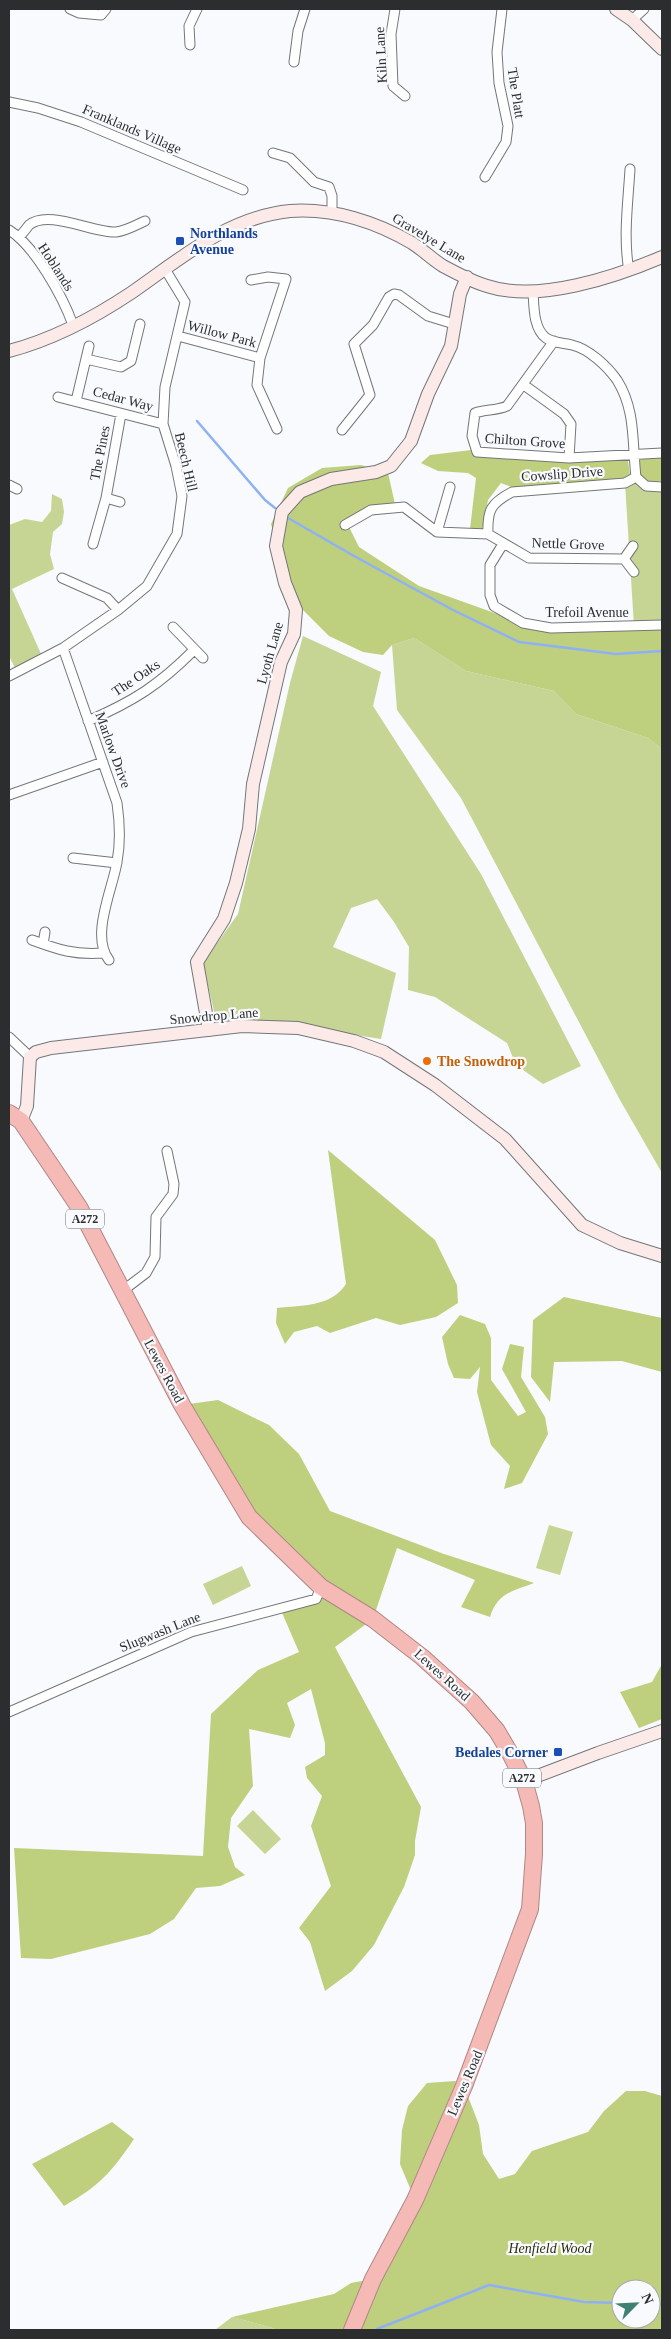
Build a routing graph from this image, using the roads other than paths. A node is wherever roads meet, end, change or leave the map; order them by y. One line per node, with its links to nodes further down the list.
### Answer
1 (70, 9): 2 (street)
2 (106, 9)
3 (197, 9): 10 (street)
4 (306, 9): 12 (street)
5 (394, 9): 13 (street, Kiln Lane)
6 (502, 9): 17 (street, The Platt)
7 (616, 9): 9 (street)
8 (644, 9): 9 (street)
9 (632, 20): 11 (street)
10 (190, 44)
11 (662, 49)
12 (294, 62)
13 (405, 96)
14 (9, 102): 18 (street, Franklands Village)
15 (272, 153): 19 (street)
16 (630, 169): 25 (street)
17 (485, 177)
18 (243, 190)
19 (328, 214): 24 (street); 26 (street, Gravelye Lane)
20 (145, 221): 22 (street)
21 (9, 230): 22 (street, Hoblands)
22 (19, 237): 31 (street, Hoblands)
23 (662, 257): 25 (street, Gravelye Lane)
24 (165, 269): 31 (street); 32 (street, Beech Hill)
25 (629, 271): 28 (street, Gravelye Lane)
26 (467, 277): 28 (street, Gravelye Lane); 30 (street, Lyoth Lane)
27 (251, 280): 36 (street, Willow Park)
28 (533, 291): 33 (street)
29 (140, 324): 37 (street, Cedar Way)
30 (454, 324): 44 (street); 77 (street, Lyoth Lane)
31 (73, 325): 35 (street)
32 (178, 336): 36 (street, Willow Park); 42 (street, Beech Hill)
33 (554, 341): 38 (street, Chilton Grove); 46 (street)
34 (89, 346): 37 (street, Cedar Way)
35 (9, 351)
36 (260, 358): 43 (street, Willow Park)
37 (86, 359): 40 (street, Cedar Way)
38 (524, 385): 47 (street); 47 (street, Chilton Grove)
39 (58, 397): 40 (street, Cedar Way)
40 (76, 401): 41 (street, Cedar Way)
41 (122, 414): 42 (street, Cedar Way); 51 (street, The Pines)
42 (163, 424): 62 (street, Beech Hill)
43 (277, 428)
44 (342, 430)
45 (662, 453): 46 (street, Chilton Grove)
46 (634, 455): 47 (street, Chilton Grove); 48 (street)
47 (569, 458)
48 (636, 477): 50 (street); 55 (street, Cowslip Drive)
49 (450, 487): 54 (street)
50 (662, 487)
51 (106, 498): 52 (street, The Pines); 56 (street, The Pines)
52 (120, 502)
53 (345, 525): 54 (street)
54 (437, 532): 55 (street)
55 (488, 534): 57 (street, Nettle Grove)
56 (93, 544)
57 (503, 544): 59 (street, Nettle Grove); 63 (street, Trefoil Avenue)
58 (633, 546): 59 (street, Nettle Grove)
59 (624, 559): 60 (street, Nettle Grove)
60 (634, 572)
61 (62, 578): 62 (street)
62 (118, 610): 65 (street, Beech Hill)
63 (662, 625)
64 (173, 627): 66 (street)
65 (63, 648): 68 (street, Beech Hill); 69 (street, Marlow Drive)
66 (194, 650): 67 (street); 69 (street, The Oaks)
67 (203, 658)
68 (9, 676)
69 (88, 721): 70 (street, Marlow Drive)
70 (103, 762): 71 (street); 73 (street, Marlow Drive)
71 (9, 795)
72 (78, 856): 73 (street)
73 (117, 863): 76 (street, Marlow Drive)
74 (45, 932): 76 (street)
75 (32, 940): 76 (street, Marlow Drive)
76 (43, 944)
77 (209, 1030): 79 (street, Snowdrop Lane); 82 (street, Snowdrop Lane)
78 (9, 1037): 79 (street)
79 (30, 1057): 80 (street)
80 (15, 1117): 83 (highway, Lewes Road / A272)
81 (167, 1151): 83 (street)
82 (662, 1256)
83 (121, 1292): 84 (highway, Lewes Road / A272)
84 (321, 1587): 85 (street, Slugwash Lane); 87 (highway, Lewes Road / A272)
85 (9, 1712)
86 (662, 1731): 87 (street)
87 (524, 1781): 88 (highway, Lewes Road / A272)
88 (352, 2330)

